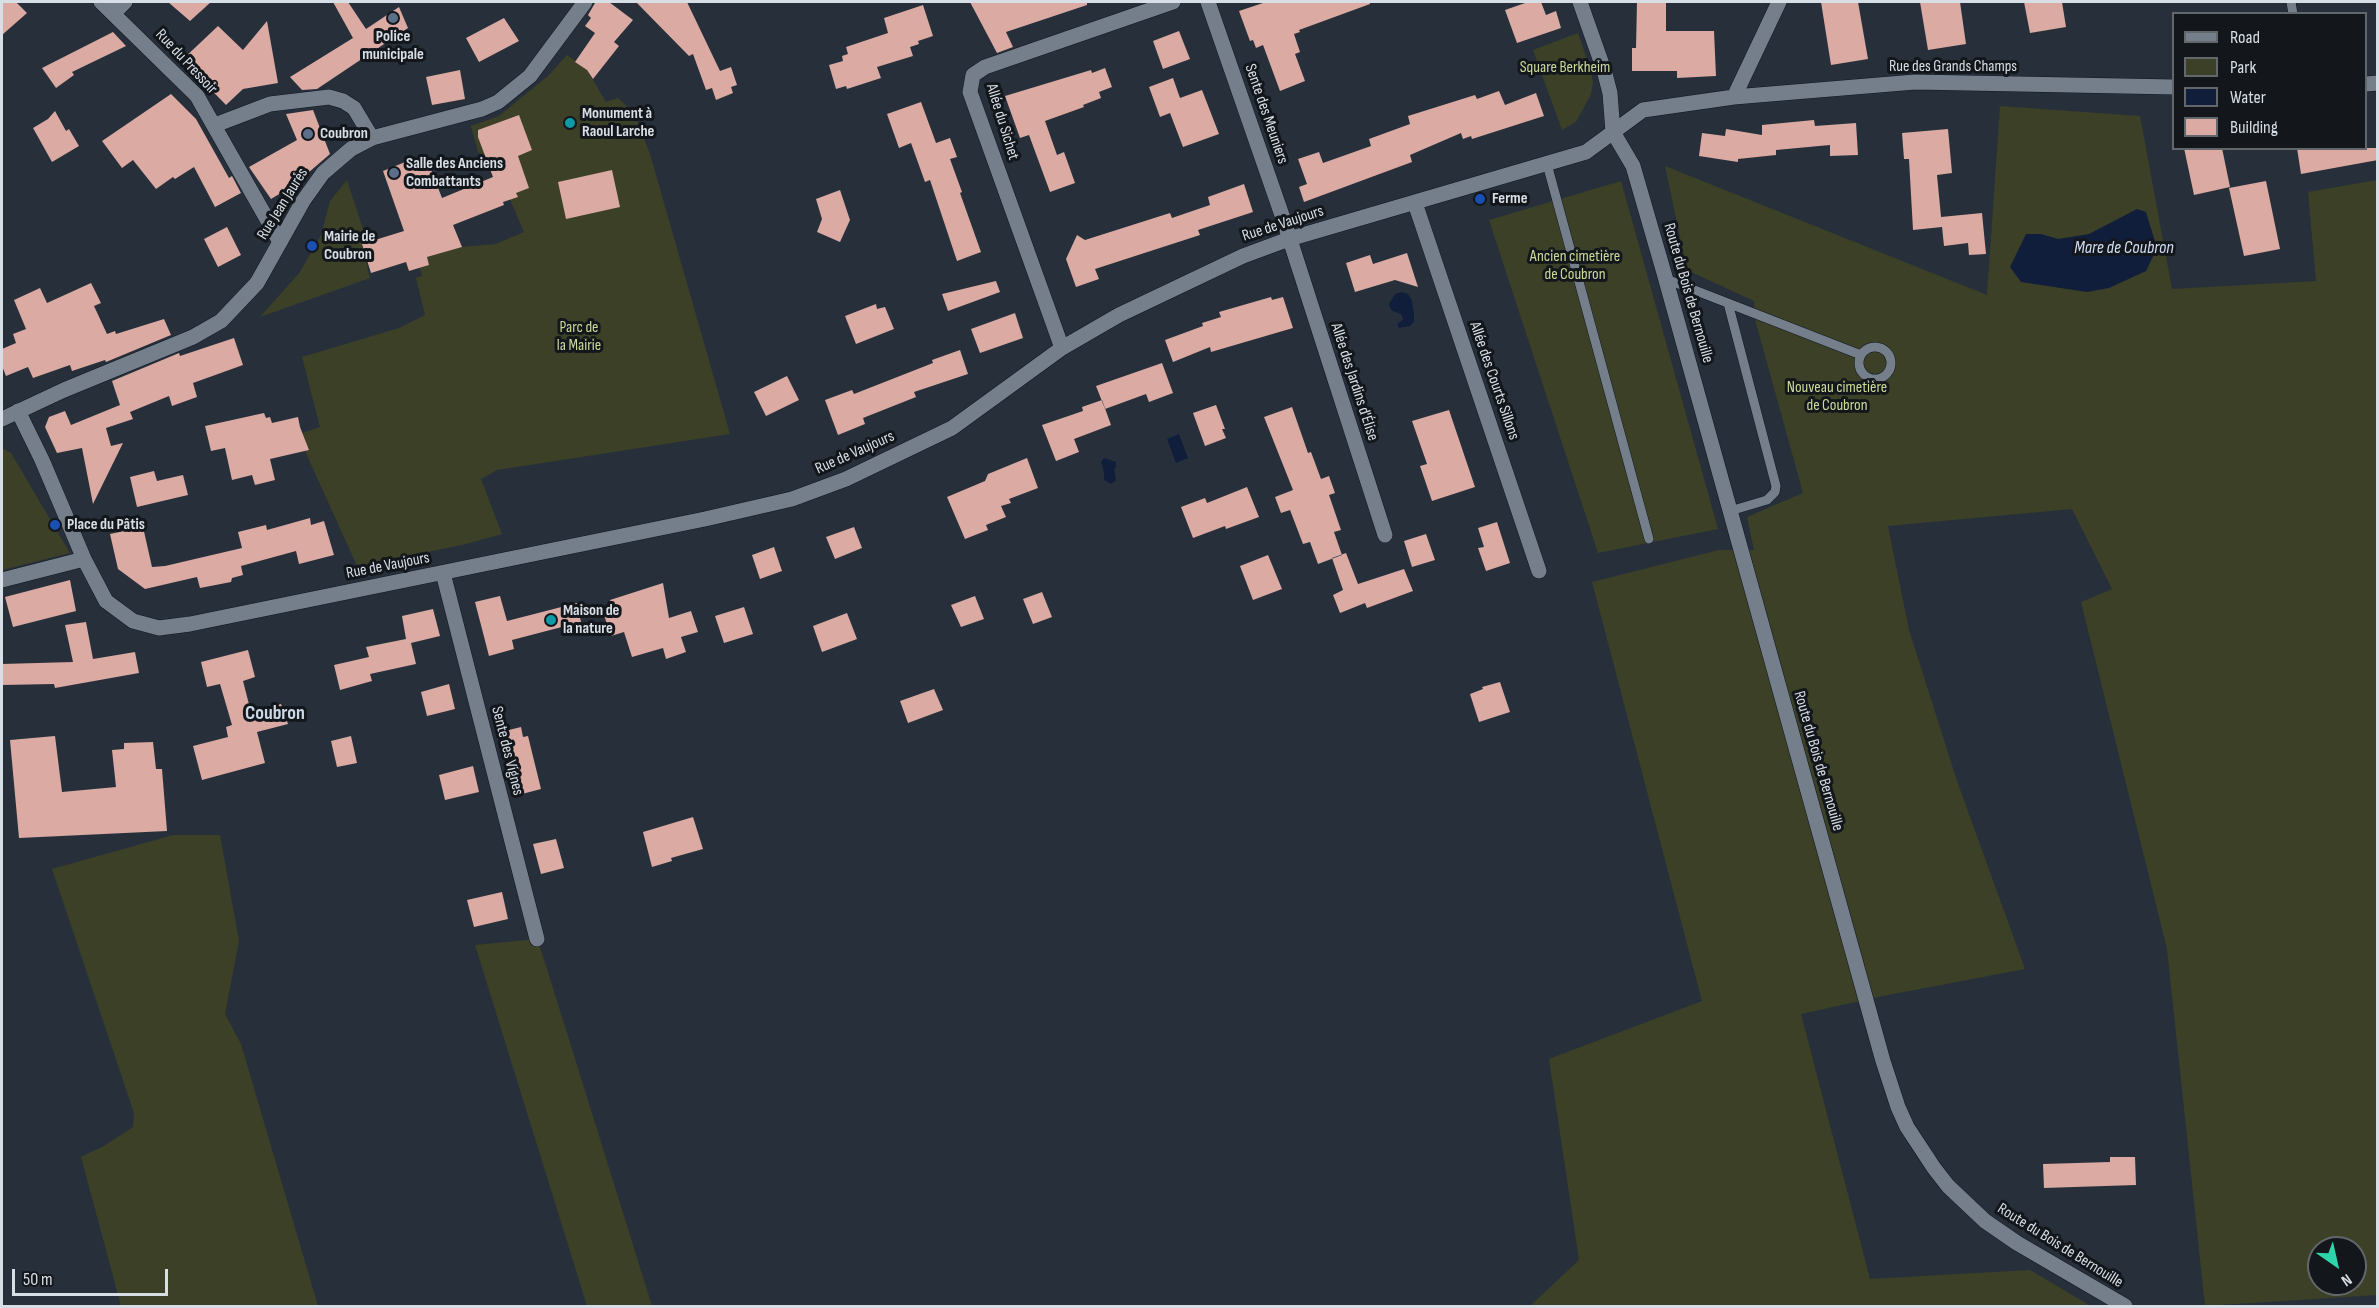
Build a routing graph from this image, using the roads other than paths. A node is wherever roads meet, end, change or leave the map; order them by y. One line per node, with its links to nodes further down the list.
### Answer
1 (101, 2): 8 (street, Rue du Pressoir)
2 (125, 2): 8 (street)
3 (585, 2): 13 (street, Rue Jean Jaurès)
4 (1173, 2): 20 (street, Allée du Sichet)
5 (1208, 2): 16 (street, Sente des Meuniers)
6 (1580, 2): 12 (street)
7 (1779, 2): 10 (street)
8 (114, 13): 11 (street, Rue du Pressoir)
9 (2172, 87): 10 (street, Rue des Grands Champs)
10 (1734, 97): 12 (street, Rue des Grands Champs)
11 (215, 125): 13 (street); 17 (street, Rue du Pressoir)
12 (1613, 132): 14 (street, Rue de Vaujours); 18 (street, Route du Bois de Bernouille)
13 (372, 138): 17 (street, Rue Jean Jaurès)
14 (1547, 164): 15 (street, Rue de Vaujours); 26 (lane)
15 (1415, 203): 16 (street, Rue de Vaujours); 28 (street, Allée des Courts Sillons)
16 (1290, 239): 20 (street, Rue de Vaujours); 25 (street, Allée des Jardins d'Élise)
17 (280, 242): 22 (street, Rue Jean Jaurès)
18 (1666, 279): 19 (lane); 24 (street, Route du Bois de Bernouille)
19 (1728, 303): 21 (lane); 24 (lane)
20 (1062, 348): 29 (street, Rue de Vaujours)
21 (1861, 355)
22 (18, 411): 23 (street, Rue Jean Jaurès); 27 (street, Rue de Vaujours)
23 (2, 419)
24 (1730, 511): 32 (street, Route du Bois de Bernouille)
25 (1385, 535)
26 (1649, 539)
27 (84, 559): 29 (street, Rue de Vaujours); 30 (street)
28 (1539, 571)
29 (443, 573): 31 (street, Sente des Vignes)
30 (2, 580)
31 (537, 939)
32 (2125, 1306)

